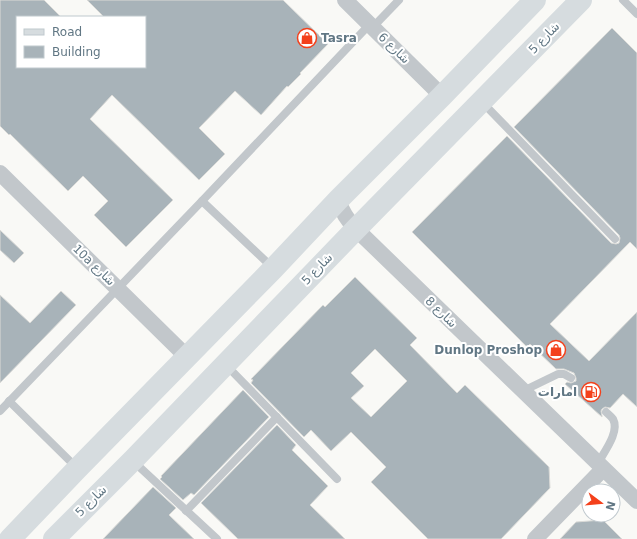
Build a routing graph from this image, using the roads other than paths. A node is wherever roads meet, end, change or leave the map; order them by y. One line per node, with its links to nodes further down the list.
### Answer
1 (345, 0): 7 (street, شارع 6)
2 (399, 0): 7 (lane)
3 (535, 0): 8 (street)
4 (581, 0): 9 (street, شارع 5)
5 (623, 0): 6 (lane)
6 (637, 14)
7 (371, 26): 8 (street, شارع 6); 12 (lane)
8 (442, 96): 11 (street)
9 (482, 101): 13 (street, شارع 5); 14 (lane)
10 (0, 173): 16 (street, 10a شارع)
11 (338, 200): 13 (street, شارع 8); 15 (street)
12 (202, 201): 15 (lane); 16 (lane)
13 (356, 230): 18 (street, شارع 5); 20 (street, شارع 8)
14 (615, 239)
15 (273, 269): 17 (street)
16 (118, 289): 17 (street, 10a شارع); 21 (lane)
17 (187, 357): 27 (street)
18 (225, 365): 24 (lane); 25 (street, شارع 5)
19 (571, 378): 20 (lane)
20 (523, 391): 26 (street, شارع 8)
21 (9, 401): 22 (lane); 27 (lane)
22 (0, 410)
23 (606, 412): 26 (lane)
24 (277, 417): 28 (lane); 30 (lane)
25 (132, 460): 30 (lane); 31 (street, شارع 5)
26 (601, 466): 29 (street, شارع 8); 34 (street)
27 (77, 468): 32 (street)
28 (337, 478)
29 (637, 501)
30 (186, 511): 33 (lane)
31 (61, 535)
32 (10, 539)
33 (217, 539)
34 (535, 539)

